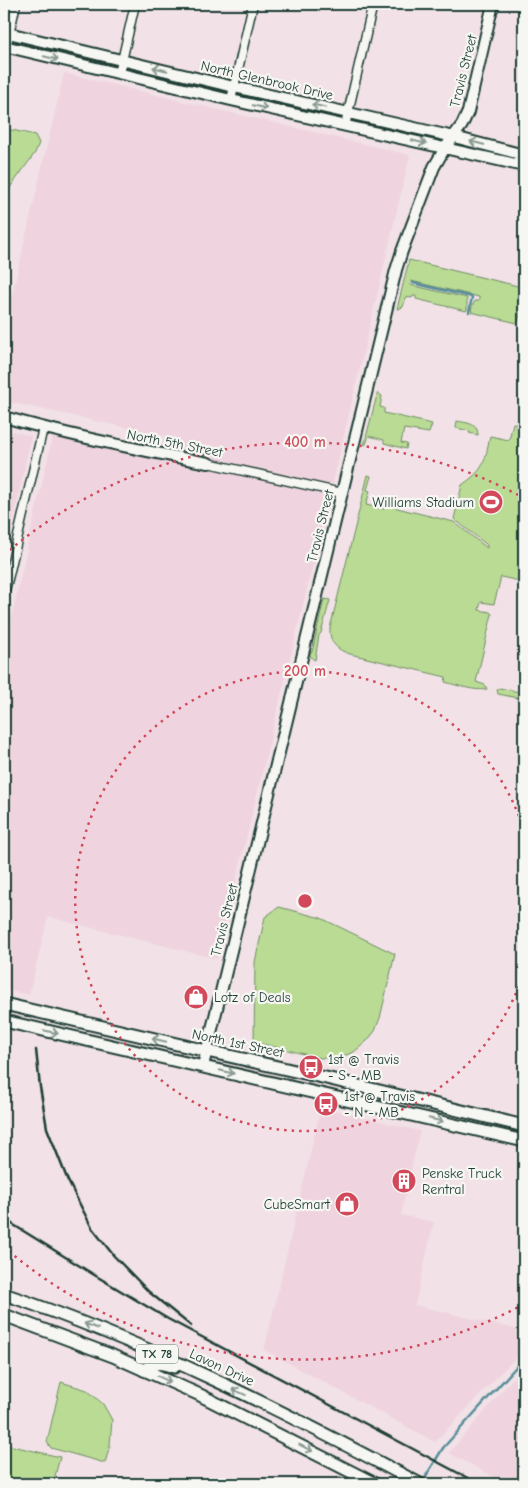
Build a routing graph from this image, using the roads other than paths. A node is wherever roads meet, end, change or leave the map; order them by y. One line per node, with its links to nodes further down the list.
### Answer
1 (16, 4): 6 (street)
2 (135, 4): 8 (street)
3 (253, 4): 10 (street)
4 (372, 4): 12 (street)
5 (493, 4): 14 (street, Travis Street)
6 (7, 32): 7 (street); 8 (street, North Glenbrook Drive)
7 (5, 46): 9 (street, North Glenbrook Drive, one-way to 9)
8 (122, 60): 9 (street); 10 (street, North Glenbrook Drive, one-way to 8)
9 (119, 74): 11 (street, North Glenbrook Drive)
10 (234, 87): 11 (street); 12 (street, North Glenbrook Drive, one-way to 10)
11 (231, 100): 13 (street, North Glenbrook Drive, one-way to 13)
12 (348, 113): 13 (street); 14 (street, North Glenbrook Drive)
13 (345, 126): 15 (street, North Glenbrook Drive, one-way to 15)
14 (454, 137): 15 (street, Travis Street); 16 (street, North Glenbrook Drive, one-way to 14)
15 (445, 148): 17 (street, North Glenbrook Drive); 21 (street, Travis Street)
16 (524, 155)
17 (524, 166)
18 (4, 417): 19 (street, North 5th Street)
19 (43, 428): 20 (street, North 5th Street); 22 (street)
20 (208, 462): 21 (street, North 5th Street)
21 (342, 493): 27 (street, Travis Street)
22 (7, 575): 23 (street)
23 (4, 594)
24 (4, 1004): 26 (main road, North 1st Street, one-way to 24)
25 (4, 1021): 28 (main road, one-way to 28)
26 (180, 1045): 27 (main road, North 1st Street); 28 (main road)
27 (206, 1051): 29 (street, Travis Street); 30 (main road, North 1st Street)
28 (176, 1060): 29 (main road)
29 (203, 1066): 31 (main road, one-way to 31)
30 (314, 1075): 31 (main road); 32 (main road, North 1st Street)
31 (310, 1091): 33 (main road, one-way to 33)
32 (524, 1126)
33 (524, 1141)
34 (4, 1294): 37 (main road, Lavon Drive / TX 78, one-way to 34)
35 (4, 1315): 36 (main road, TX 78)
36 (144, 1370): 37 (main road); 39 (main road, TX 78, one-way to 39)
37 (211, 1378): 38 (main road, Lavon Drive / TX 78, one-way to 37)
38 (283, 1413): 39 (main road); 41 (main road, Lavon Drive / TX 78)
39 (276, 1432): 40 (main road, TX 78, one-way to 40)
40 (375, 1484)
41 (420, 1484)

